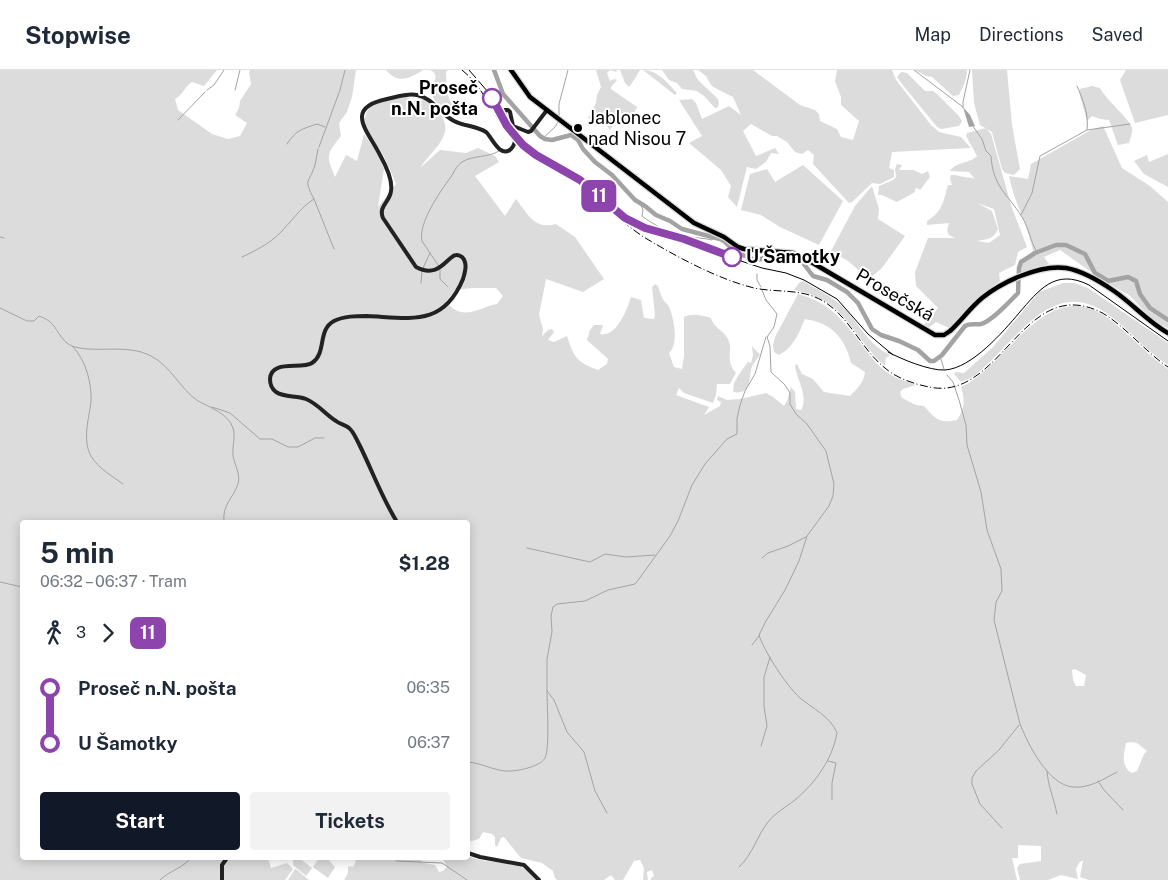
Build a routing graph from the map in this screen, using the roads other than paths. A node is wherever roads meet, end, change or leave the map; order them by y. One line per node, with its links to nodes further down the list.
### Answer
1 (511, 70): 2 (main road, Prosečská)
2 (547, 110): 3 (main road, Prosečská); 4 (street)
3 (1168, 333)
4 (396, 520)
5 (470, 854): 8 (street)
6 (226, 860): 7 (street)
7 (222, 880)
8 (539, 880)

